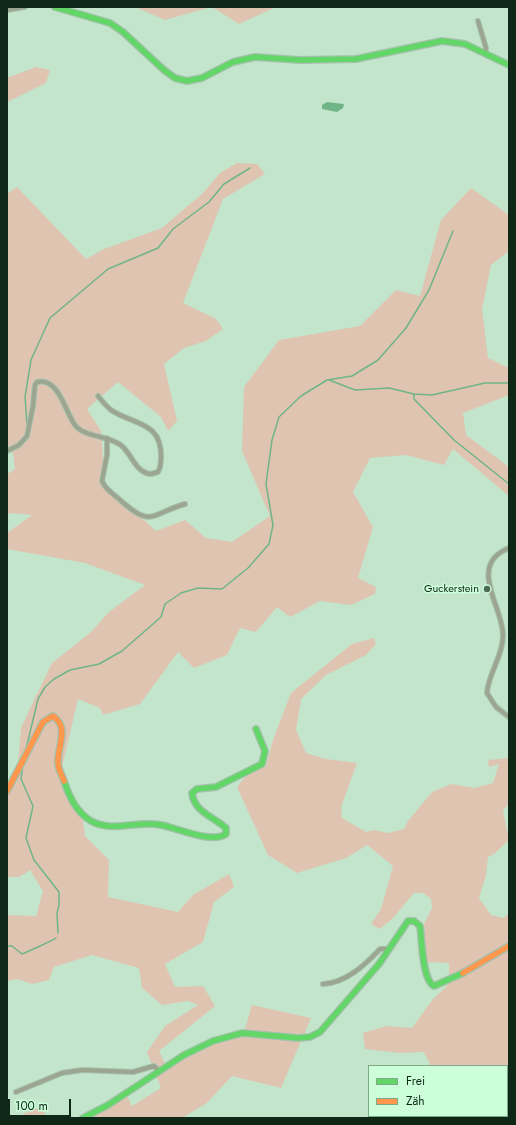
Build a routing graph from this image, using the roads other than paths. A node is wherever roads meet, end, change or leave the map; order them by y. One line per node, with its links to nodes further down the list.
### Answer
1 (25, 7): 3 (street)
2 (55, 7): 5 (street)
3 (7, 10)
4 (478, 22): 5 (street)
5 (484, 53): 6 (street)
6 (509, 65)
7 (98, 396): 8 (street)
8 (107, 438): 9 (street); 10 (street)
9 (7, 451)
10 (185, 504)
11 (509, 548): 12 (street)
12 (509, 716)
13 (256, 729): 14 (street)
14 (7, 790)
15 (509, 946): 16 (street)
16 (388, 949): 17 (street); 18 (street)
17 (323, 984)
18 (159, 1071): 19 (street); 20 (street)
19 (16, 1092)
20 (83, 1118)

